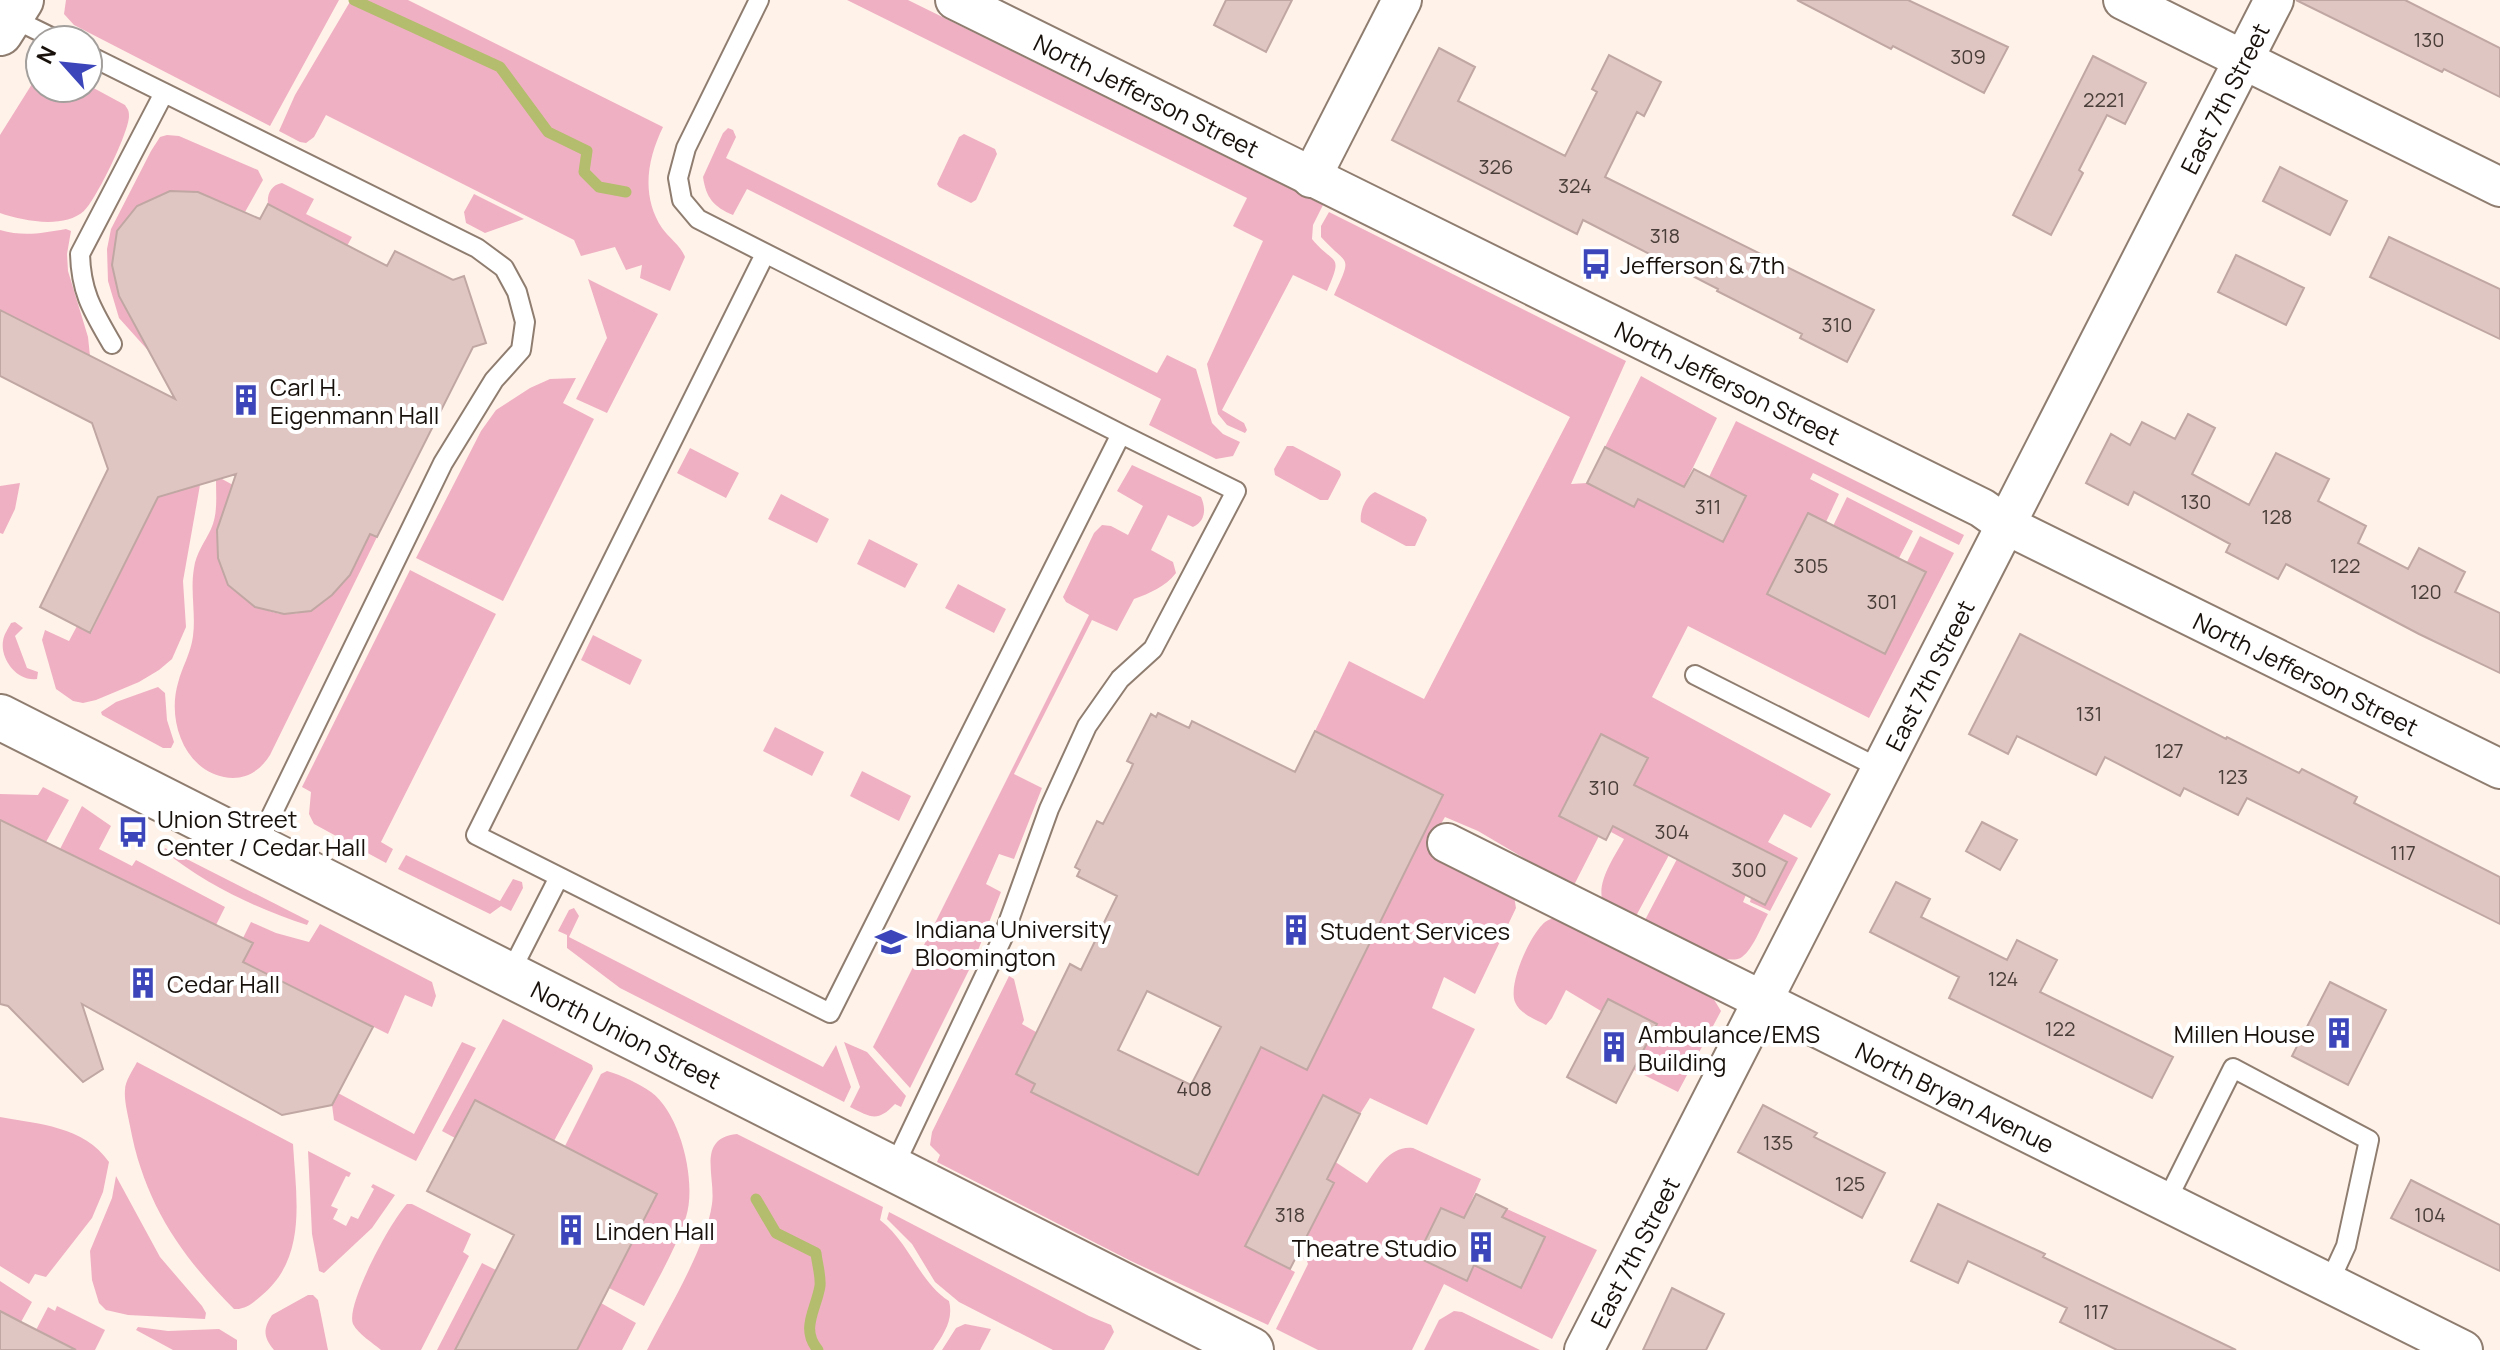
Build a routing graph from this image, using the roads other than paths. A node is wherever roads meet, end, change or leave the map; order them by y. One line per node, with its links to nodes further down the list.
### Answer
1 (759, 0): 11 (lane)
2 (955, 0): 9 (street, North Jefferson Street)
3 (1402, 0): 9 (street)
4 (2123, 0): 6 (street)
5 (2274, 0): 6 (street, East 7th Street)
6 (2244, 60): 10 (street); 14 (street, East 7th Street)
7 (104, 63): 8 (lane)
8 (164, 93): 12 (lane); 20 (lane)
9 (1311, 178): 14 (street, North Jefferson Street)
10 (2500, 187)
11 (765, 254): 13 (lane); 21 (lane)
12 (112, 344)
13 (1121, 434): 21 (lane); 24 (lane)
14 (2006, 525): 17 (street, East 7th Street); 18 (street, North Jefferson Street)
15 (1695, 675): 17 (lane)
16 (0, 717): 20 (street, North Union Street)
17 (1881, 769): 23 (street, East 7th Street)
18 (2500, 769)
19 (1447, 843): 23 (street, North Bryan Avenue)
20 (256, 847): 22 (street, North Union Street)
21 (559, 877): 22 (lane)
22 (509, 975): 24 (street, North Union Street)
23 (1763, 1000): 25 (street, North Bryan Avenue); 28 (street, East 7th Street)
24 (893, 1169): 27 (street, North Union Street)
25 (2166, 1202): 26 (street, North Bryan Avenue); 26 (lane)
26 (2329, 1283): 29 (street, North Bryan Avenue)
27 (1251, 1350)
28 (1584, 1350)
29 (2463, 1350)

